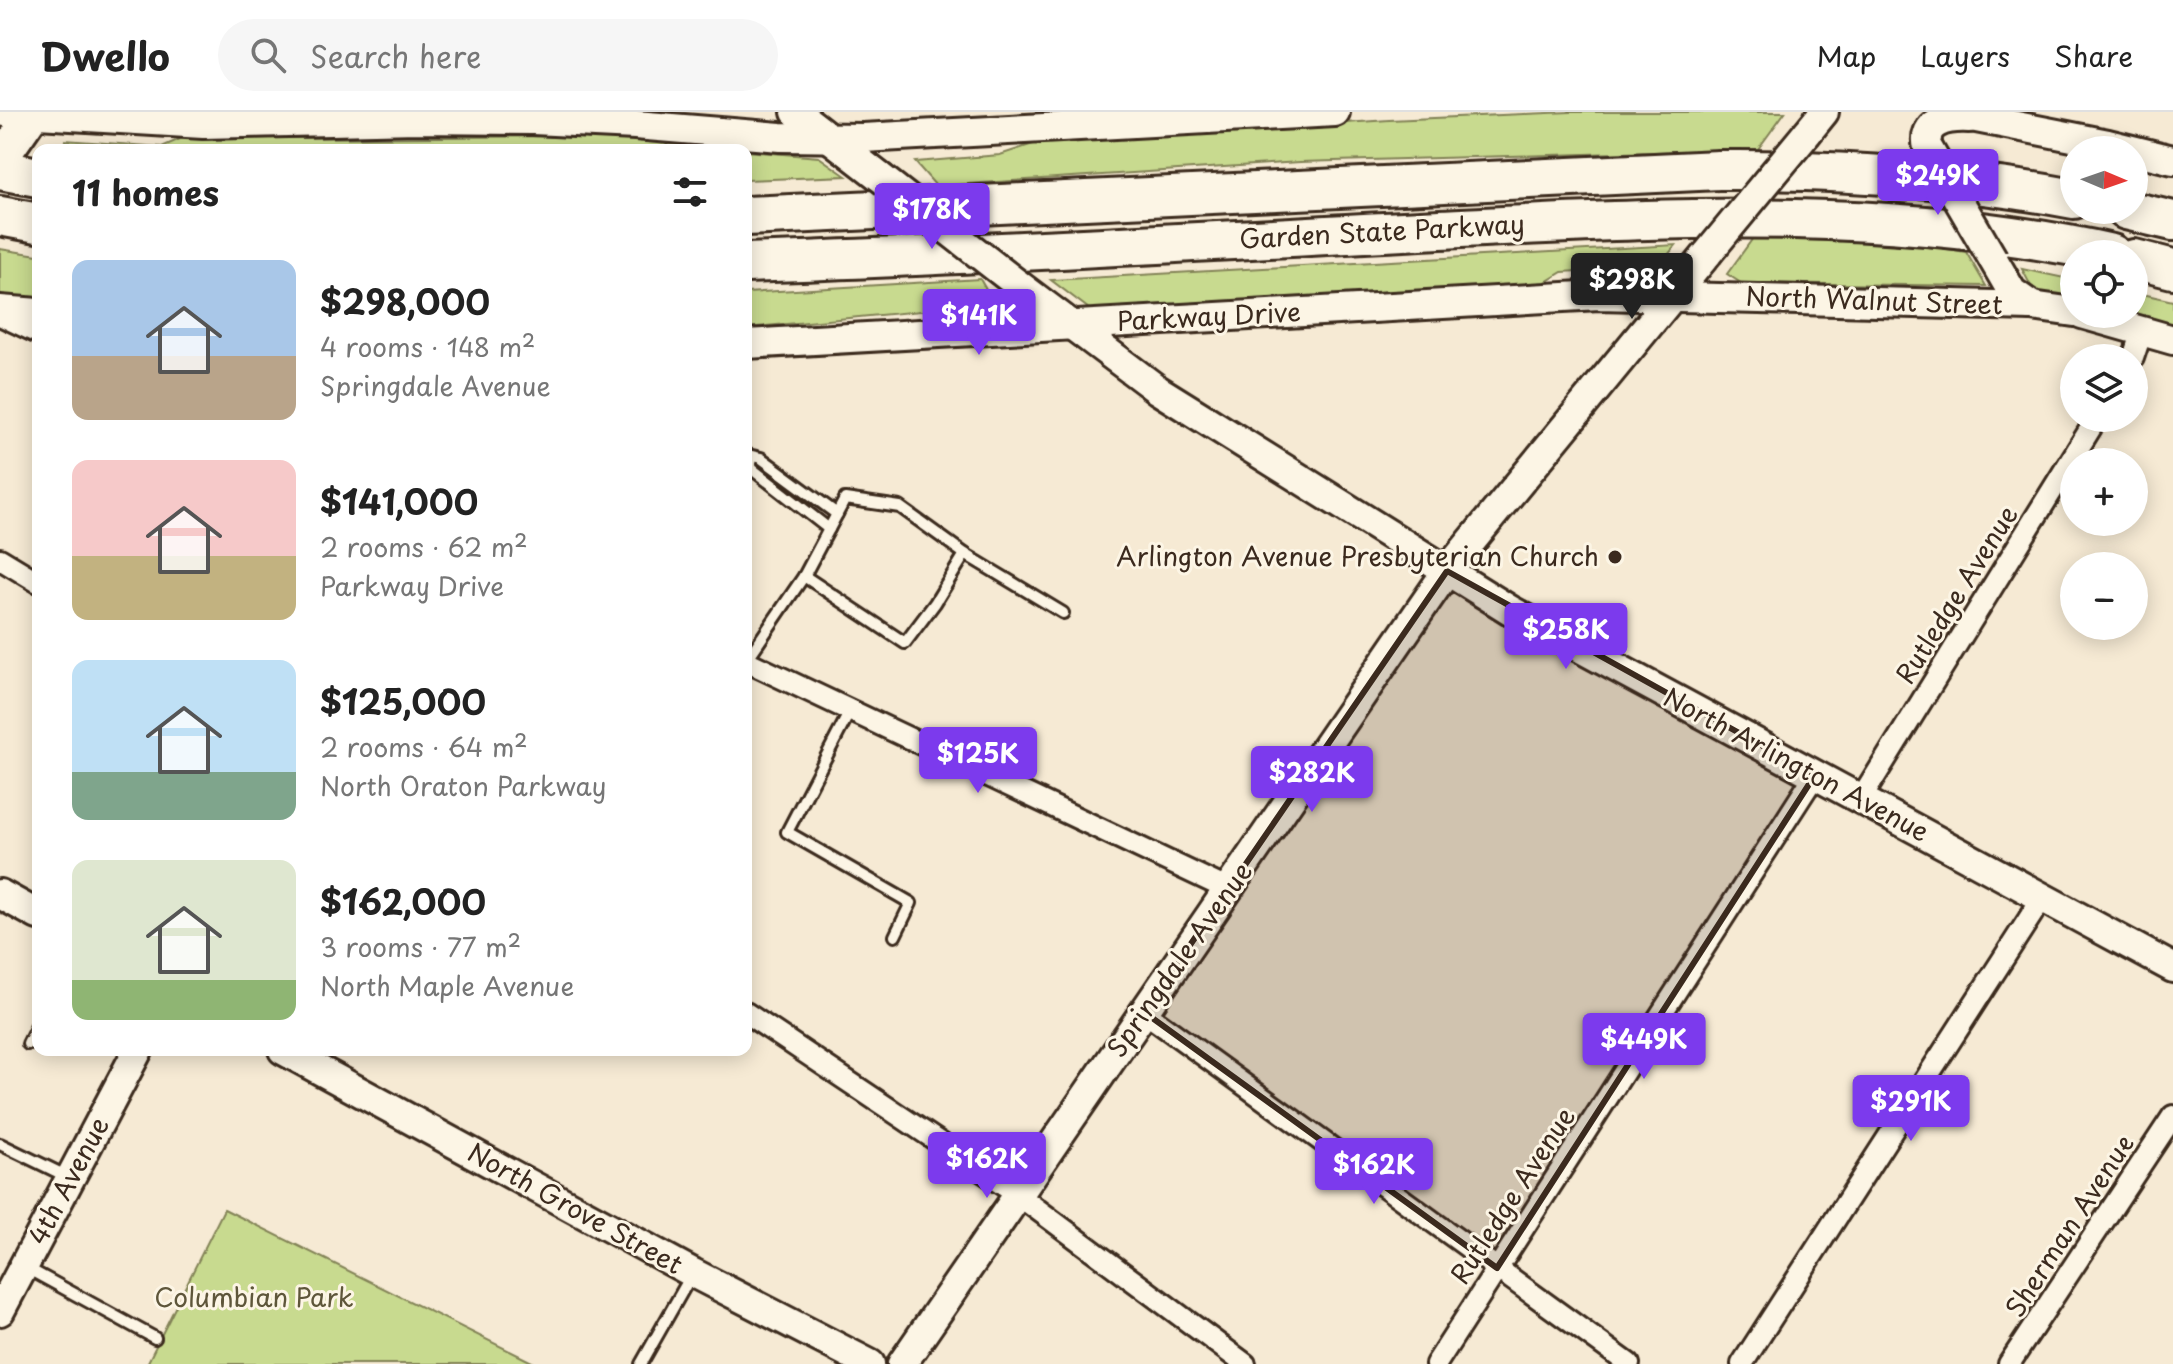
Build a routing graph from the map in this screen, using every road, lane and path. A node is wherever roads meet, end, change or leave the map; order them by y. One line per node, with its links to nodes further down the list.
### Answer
1 (796, 112): 10 (main road, North Arlington Avenue)
2 (1335, 112): 4 (main road)
3 (1946, 112): 7 (main road)
4 (1223, 115): 6 (main road)
5 (312, 117): 9 (main road); 10 (main road)
6 (1116, 118): 10 (main road)
7 (1982, 119): 11 (main road); 25 (main road, bridge)
8 (1816, 122): 24 (main road, Springdale Avenue, bridge)
9 (18, 127)
10 (829, 138): 29 (main road, North Arlington Avenue, bridge)
11 (2173, 160)
12 (0, 170): 13 (highway)
13 (32, 176)
14 (2060, 197): 17 (highway, Garden State Parkway)
15 (2148, 215): 18 (highway)
16 (0, 216): 19 (highway)
17 (752, 216)
18 (2173, 221)
19 (32, 222)
20 (2060, 244): 21 (highway, Garden State Parkway)
21 (752, 263)
22 (2148, 263): 23 (highway)
23 (2173, 269)
24 (1673, 295): 25 (main road, North Walnut Street); 29 (main road, Parkway Drive); 43 (main road, Springdale Avenue)
25 (2032, 306): 26 (main road, North Walnut Street)
26 (2060, 310)
27 (0, 313): 28 (main road); 31 (street)
28 (32, 313)
29 (1070, 325): 34 (main road, Parkway Drive); 43 (main road, North Arlington Avenue)
30 (2131, 328): 32 (main road)
31 (32, 330)
32 (2142, 331): 33 (main road); 35 (street)
33 (2173, 340)
34 (752, 344)
35 (2138, 344)
36 (2088, 432): 51 (street, Rutledge Avenue)
37 (752, 455): 39 (lane)
38 (752, 469): 40 (lane)
39 (837, 514): 40 (lane); 41 (lane)
40 (829, 529): 44 (lane)
41 (965, 554): 44 (lane); 46 (lane)
42 (0, 559): 45 (street)
43 (1447, 571): 50 (main road, North Arlington Avenue); 52 (main road, Springdale Avenue)
44 (804, 576): 47 (lane)
45 (32, 578)
46 (1063, 613)
47 (752, 652)
48 (752, 664): 49 (street)
49 (850, 711): 52 (street); 56 (lane)
50 (1815, 775): 51 (main road, North Arlington Avenue); 69 (street, Rutledge Avenue)
51 (1861, 799): 54 (main road, North Arlington Avenue)
52 (1229, 890): 58 (main road, Springdale Avenue)
53 (0, 894): 55 (main road)
54 (2043, 897): 57 (main road, North Arlington Avenue); 79 (street)
55 (32, 912)
56 (895, 936)
57 (2173, 968)
58 (1144, 1012): 67 (main road, Springdale Avenue); 69 (street)
59 (752, 1017): 67 (street)
60 (32, 1036): 61 (lane)
61 (28, 1044)
62 (135, 1056): 66 (main road, 4th Avenue)
63 (294, 1056): 70 (main road, North Grove Street)
64 (2173, 1116): 80 (street, Sherman Avenue)
65 (0, 1144): 66 (lane)
66 (71, 1178): 68 (main road, 4th Avenue)
67 (1018, 1195): 75 (main road, Springdale Avenue); 76 (street)
68 (24, 1266): 71 (main road, 4th Avenue); 72 (lane)
69 (1497, 1268): 77 (street, Rutledge Avenue); 78 (street)
70 (693, 1273): 73 (lane); 74 (main road, North Grove Street)
71 (0, 1311)
72 (155, 1338)
73 (641, 1364)
74 (870, 1364)
75 (902, 1364)
76 (1245, 1364)
77 (1436, 1364)
78 (1629, 1364)
79 (1742, 1364)
80 (2009, 1364)

